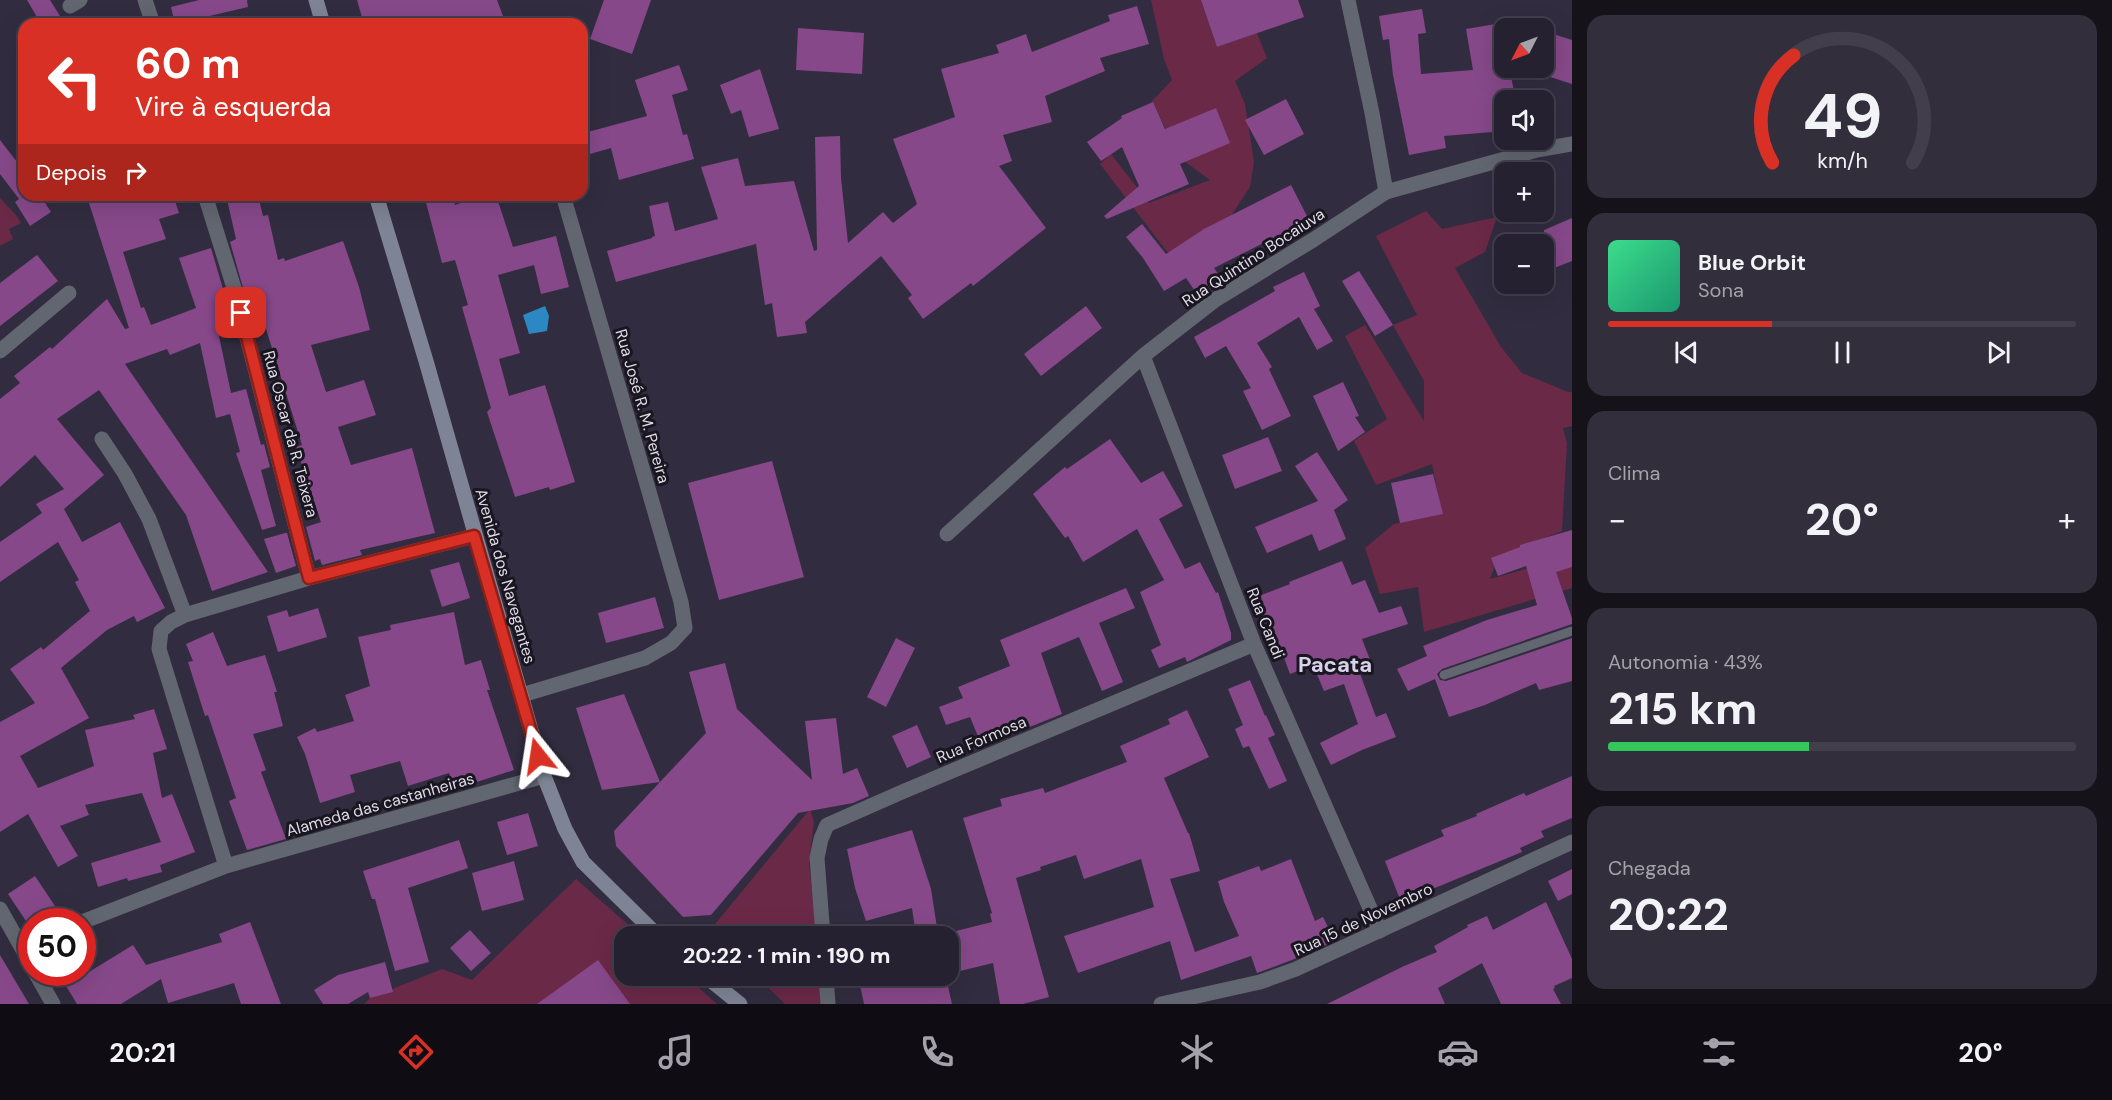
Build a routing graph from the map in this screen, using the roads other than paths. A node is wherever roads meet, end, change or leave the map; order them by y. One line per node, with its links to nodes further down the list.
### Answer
1 (145, 0): 4 (street)
2 (316, 0): 5 (main road)
3 (1348, 0): 7 (street)
4 (151, 18)
5 (321, 18)
6 (1572, 144): 7 (street, Rua Quintino Bocaiuva)
7 (1386, 192): 13 (street, Rua Quintino Bocaiuva)
8 (207, 201): 17 (street, Rua Oscar da R. Teixera)
9 (378, 201): 16 (main road, Avenida dos Navegantes)
10 (565, 201): 22 (street, Rua José R. M. Pereira)
11 (69, 293): 12 (street)
12 (0, 351)
13 (1143, 356): 15 (street, Rua Quintino Bocaiuva); 20 (street, Rua Candi)
14 (102, 439): 18 (street)
15 (947, 534)
16 (474, 536): 17 (street); 22 (main road, Avenida dos Navegantes)
17 (309, 578): 18 (street)
18 (185, 615): 25 (street)
19 (1572, 631): 21 (lane)
20 (1254, 644): 29 (street, Rua Formosa); 30 (street, Rua Candi)
21 (1444, 675)
22 (522, 695): 23 (main road, Avenida dos Navegantes)
23 (544, 776): 25 (street, Alameda das castanheiras); 28 (main road, Avenida dos Navegantes)
24 (1572, 842): 30 (street, Rua 15 de Novembro)
25 (226, 866): 27 (street, Alameda das castanheiras)
26 (0, 909): 31 (street)
27 (96, 917)
28 (648, 926)
29 (822, 926)
30 (1380, 931): 38 (street, Rua 15 de Novembro)
31 (18, 933)
32 (43, 986): 35 (street)
33 (718, 986): 36 (main road)
34 (827, 986): 37 (street)
35 (53, 1004)
36 (740, 1004)
37 (828, 1004)
38 (1161, 1004)

